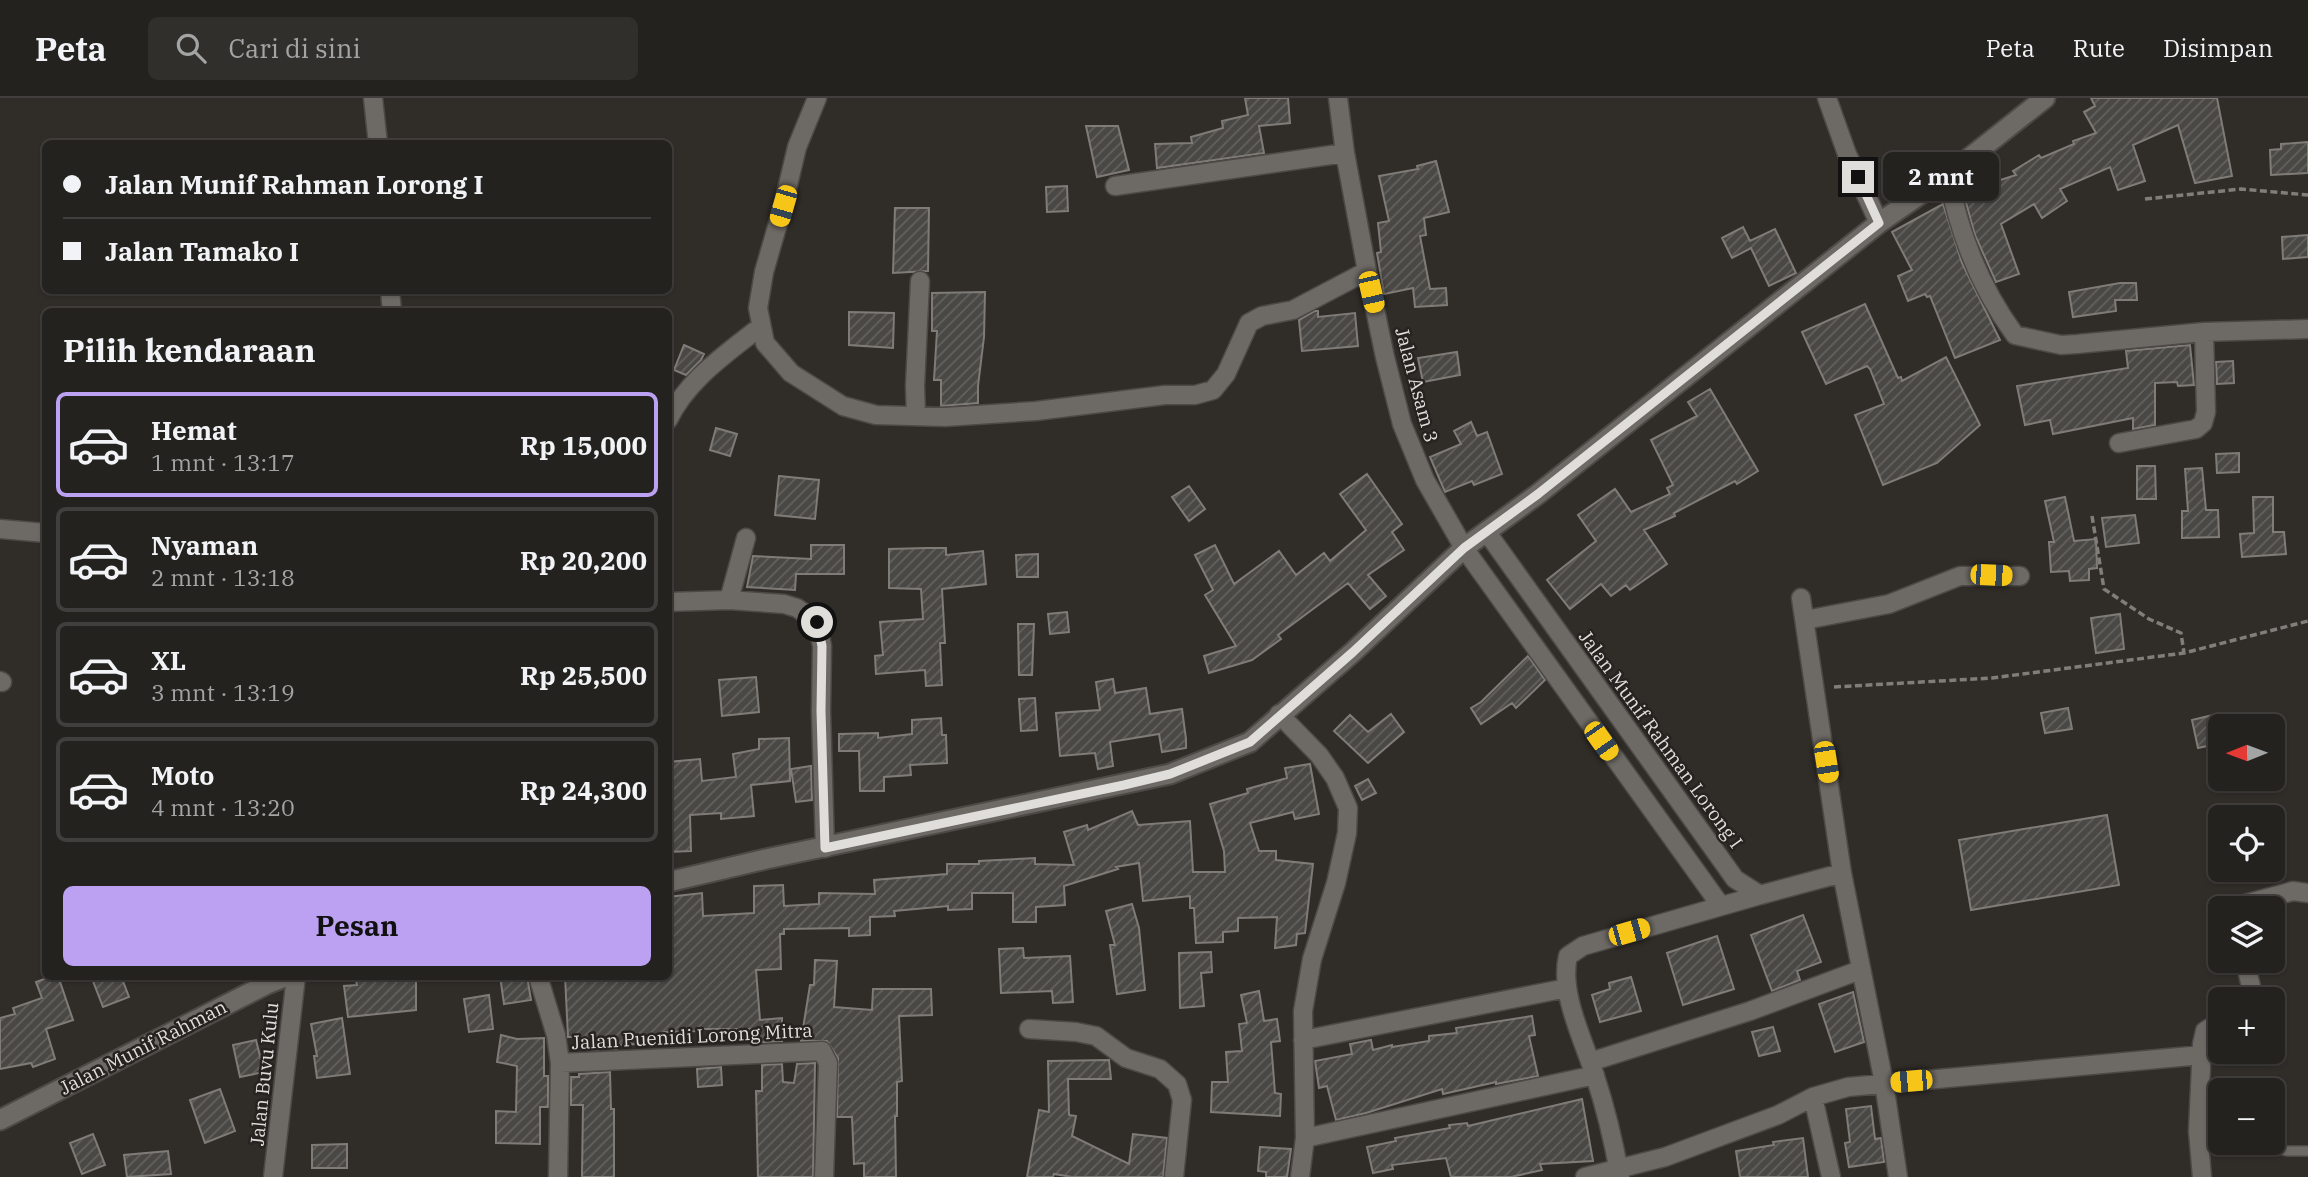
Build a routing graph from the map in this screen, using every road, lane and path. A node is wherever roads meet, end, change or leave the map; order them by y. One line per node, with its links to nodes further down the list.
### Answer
1 (373, 98): 6 (street)
2 (817, 98): 15 (street)
3 (1338, 98): 7 (street, Jalan Asam 3)
4 (1827, 98): 12 (street)
5 (2045, 98): 8 (street)
6 (377, 140)
7 (1345, 153): 9 (street); 13 (street, Jalan Asam 3)
8 (1948, 175): 12 (street); 17 (street)
9 (1115, 186)
10 (2308, 195): 11 (path)
11 (2145, 200)
12 (1879, 223): 22 (street)
13 (1367, 271): 19 (street); 26 (street, Jalan Asam 3)
14 (920, 281): 19 (street)
15 (761, 327): 18 (street); 19 (street)
16 (2308, 329): 17 (street)
17 (2204, 332): 20 (street)
18 (672, 412)
19 (916, 416)
20 (2119, 443)
21 (2092, 516): 33 (path)
22 (1486, 531): 26 (street); 40 (street, Jalan Munif Rahman Lorong I)
23 (3, 533): 24 (street)
24 (42, 533)
25 (746, 538): 29 (street)
26 (1464, 548): 35 (street); 42 (street, Jalan Asam 3)
27 (2020, 576): 31 (street)
28 (1801, 598): 31 (street)
29 (729, 600): 30 (street); 36 (street)
30 (672, 602)
31 (1805, 620): 34 (street)
32 (2308, 621): 33 (path)
33 (2184, 653): 34 (path)
34 (1814, 688): 37 (street)
35 (1279, 715): 36 (street); 50 (street)
36 (825, 848): 38 (street)
37 (1842, 873): 40 (street); 43 (street)
38 (672, 882)
39 (2308, 893): 41 (street)
40 (1760, 895): 42 (street)
41 (2275, 896)
42 (1721, 906): 47 (street)
43 (1860, 970): 53 (street); 54 (street)
44 (277, 980): 56 (street, Jalan Munif Rahman)
45 (296, 980): 63 (street, Jalan Buvu Kulu)
46 (539, 980): 52 (street)
47 (1567, 988): 50 (street); 53 (street)
48 (1029, 1029): 66 (street)
49 (2208, 1029): 51 (street)
50 (1303, 1040): 59 (street)
51 (2202, 1055): 54 (street); 57 (street)
52 (561, 1063): 64 (street); 65 (street, Jalan Puenidi Lorong Mitra)
53 (1592, 1069): 59 (street); 62 (street)
54 (1884, 1083): 55 (street); 70 (street)
55 (1813, 1097): 62 (street); 69 (street)
56 (0, 1120)
57 (2198, 1131): 58 (lane); 71 (street)
58 (2208, 1133)
59 (1305, 1138): 67 (street)
60 (2285, 1150): 61 (lane)
61 (2308, 1151)
62 (1619, 1174): 68 (street)
63 (273, 1177)
64 (558, 1177)
65 (824, 1177)
66 (1174, 1177)
67 (1300, 1177)
68 (1585, 1177)
69 (1831, 1177)
70 (1898, 1177)
71 (2202, 1177)

